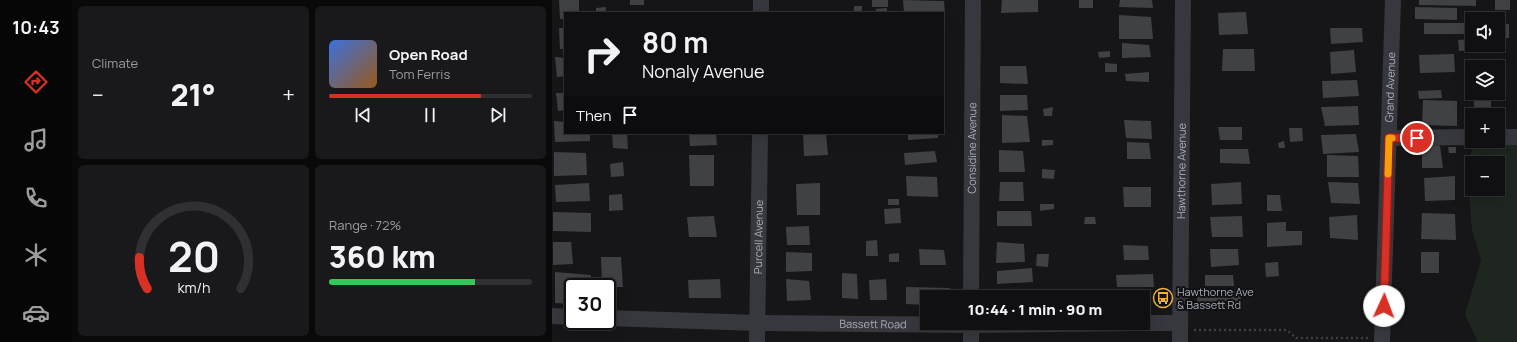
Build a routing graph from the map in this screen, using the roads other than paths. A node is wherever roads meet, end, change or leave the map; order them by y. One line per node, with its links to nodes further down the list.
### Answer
1 (761, 0): 5 (street)
2 (974, 0): 11 (street, Considine Avenue)
3 (1183, 0): 18 (street, Hawthorne Avenue)
4 (1393, 0): 10 (street, Grand Avenue)
5 (761, 12)
6 (760, 134): 15 (street, Purcell Avenue)
7 (1465, 137): 10 (street)
8 (1505, 137): 9 (street)
9 (1517, 137)
10 (1389, 138): 20 (street, Grand Avenue)
11 (971, 290)
12 (552, 316): 13 (street)
13 (564, 316)
14 (616, 318): 15 (street, Bassett Road)
15 (758, 323): 17 (street, Bassett Road); 21 (street, Purcell Avenue)
16 (1150, 323): 18 (street)
17 (920, 324)
18 (1186, 326): 23 (street, Hawthorne Avenue)
19 (971, 330): 22 (street)
20 (1382, 340)
21 (757, 342)
22 (971, 342)
23 (1180, 342)

